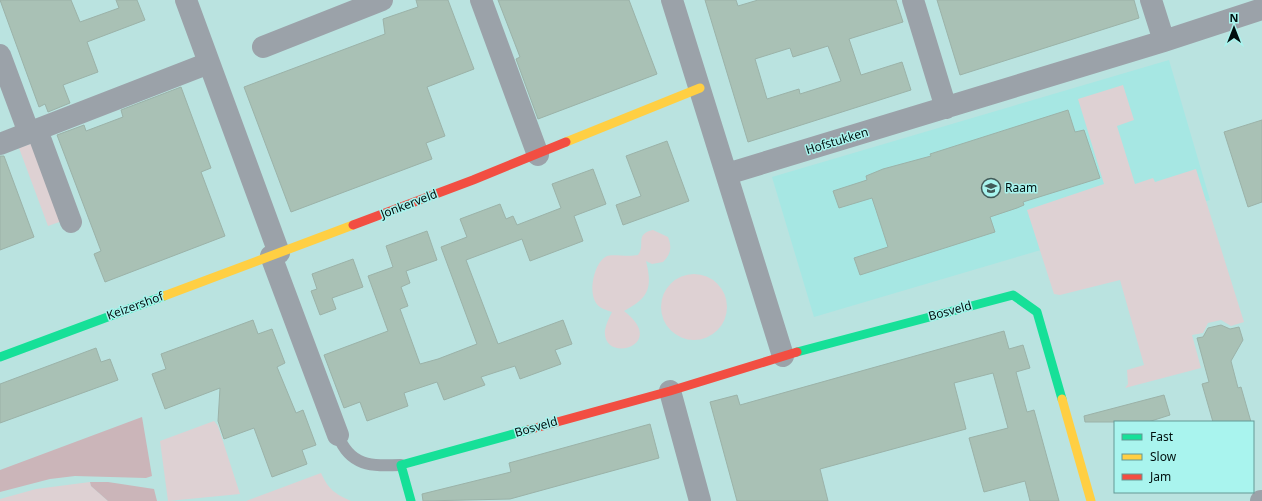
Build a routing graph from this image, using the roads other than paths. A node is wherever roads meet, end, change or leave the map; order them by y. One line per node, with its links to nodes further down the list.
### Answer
1 (186, 0): 11 (street)
2 (382, 0): 9 (street)
3 (480, 0): 16 (street)
4 (672, 0): 12 (street)
5 (913, 0): 13 (street)
6 (1151, 0): 8 (street)
7 (1262, 9): 8 (street, Hofstukken)
8 (1164, 41): 13 (street, Hofstukken)
9 (263, 47)
10 (0, 55): 14 (street)
11 (209, 63): 14 (street); 19 (street)
12 (700, 88): 16 (street, Jonkerveld); 17 (street)
13 (946, 108): 17 (street, Hofstukken)
14 (33, 131): 15 (street); 18 (street)
15 (0, 144)
16 (538, 155): 19 (street, Jonkerveld)
17 (727, 174): 20 (street)
18 (71, 222)
19 (275, 254): 21 (street, Keizershof); 23 (street)
20 (783, 356): 22 (street, Bosveld); 27 (street, Bosveld)
21 (0, 357)
22 (670, 391): 24 (street, Bosveld); 26 (street)
23 (338, 435): 24 (lane, Bosveld)
24 (401, 465): 25 (street)
25 (411, 501)
26 (700, 501)
27 (1091, 501)

